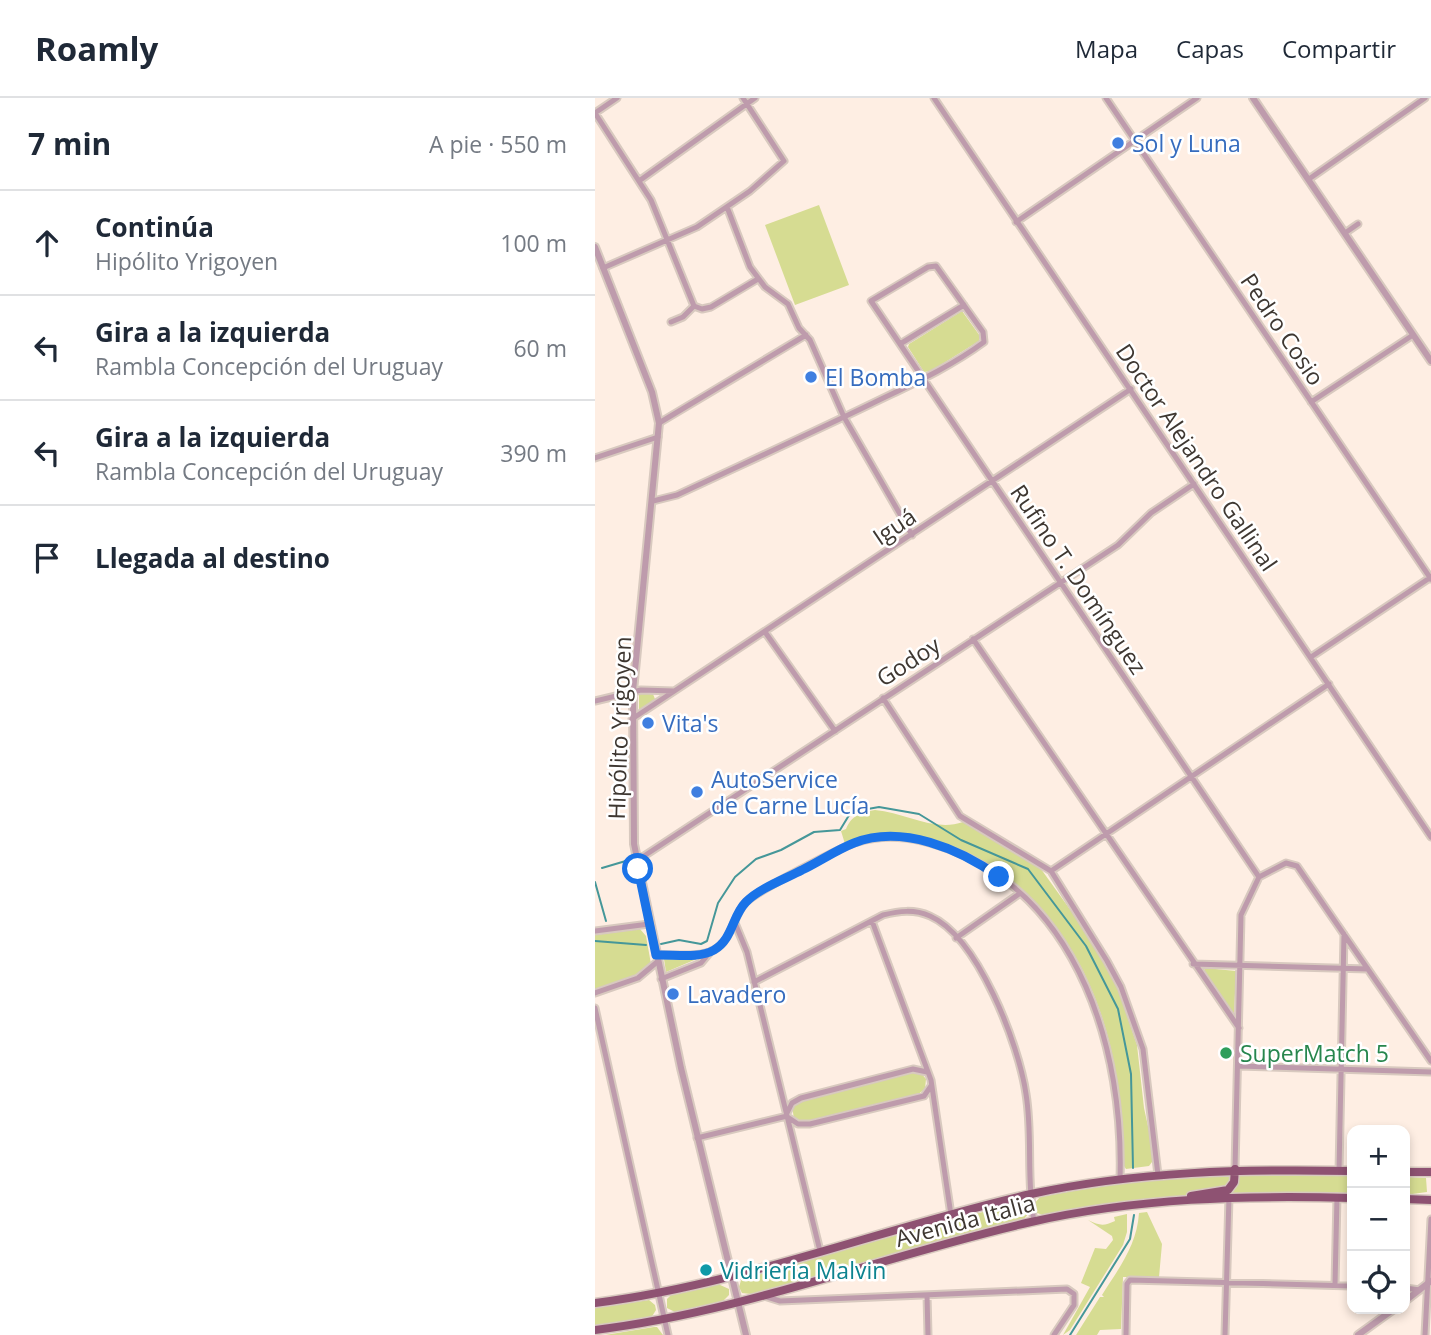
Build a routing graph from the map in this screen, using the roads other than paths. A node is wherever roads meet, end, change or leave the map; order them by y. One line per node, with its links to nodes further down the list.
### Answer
1 (617, 98): 9 (street)
2 (755, 98): 8 (street)
3 (934, 98): 14 (street, Doctor Alejandro Gallinal)
4 (1106, 98): 10 (street, Pedro Cosio)
5 (1197, 98): 10 (street)
6 (1253, 98): 11 (street)
7 (1425, 98): 11 (street)
8 (744, 101): 12 (street); 13 (street)
9 (595, 113): 12 (street)
10 (1135, 141): 14 (street); 30 (street, Pedro Cosio)
11 (1309, 179): 16 (street)
12 (639, 181): 17 (street)
13 (727, 207): 17 (street); 20 (street)
14 (1016, 222): 29 (street, Doctor Alejandro Gallinal)
15 (1358, 224): 16 (street)
16 (1345, 233): 25 (street)
17 (669, 242): 19 (street); 22 (street)
18 (595, 247): 19 (street, Hipólito Yrigoyen)
19 (603, 268): 32 (street, Hipólito Yrigoyen)
20 (758, 279): 22 (street); 24 (street)
21 (964, 304): 26 (street); 26 (street, Rufino T. Domínguez); 28 (street)
22 (694, 306): 23 (street)
23 (671, 322)
24 (806, 335): 31 (street); 32 (street)
25 (1413, 335): 27 (street); 30 (street)
26 (900, 344): 28 (street, Rufino T. Domínguez)
27 (1431, 361)
28 (922, 379): 31 (street); 35 (street, Rufino T. Domínguez)
29 (1131, 389): 35 (street, Iguá); 36 (street, Doctor Alejandro Gallinal)
30 (1311, 402): 39 (street, Pedro Cosio)
31 (844, 417): 37 (street); 38 (street)
32 (659, 423): 33 (street, Hipólito Yrigoyen)
33 (659, 437): 34 (street); 37 (street, Hipólito Yrigoyen)
34 (595, 458)
35 (991, 482): 38 (street, Iguá); 40 (street, Rufino T. Domínguez)
36 (1194, 484): 40 (street, Godoy); 43 (street, Doctor Alejandro Gallinal)
37 (653, 501): 45 (street, Hipólito Yrigoyen)
38 (912, 535): 41 (street, Iguá)
39 (1431, 578): 43 (street)
40 (1060, 582): 42 (street, Godoy); 53 (street, Rufino T. Domínguez)
41 (765, 632): 47 (street, Iguá); 52 (street)
42 (974, 639): 48 (street, Godoy); 54 (street)
43 (1311, 657): 44 (street, Doctor Alejandro Gallinal)
44 (1329, 684): 53 (street); 55 (street, Doctor Alejandro Gallinal)
45 (633, 691): 46 (street); 49 (street); 51 (street, Hipólito Yrigoyen)
46 (655, 691): 47 (street); 50 (street)
47 (677, 691): 50 (street, Iguá)
48 (883, 698): 52 (street, Godoy); 57 (street)
49 (595, 701)
50 (658, 703): 51 (street, Iguá)
51 (632, 719): 56 (street, Hipólito Yrigoyen)
52 (835, 730): 56 (street, Godoy)
53 (1192, 776): 54 (street); 58 (street, Rufino T. Domínguez)
54 (1107, 834): 57 (street); 70 (street)
55 (1431, 836)
56 (636, 858): 62 (street, Hipólito Yrigoyen)
57 (1051, 870): 92 (street)
58 (1259, 877): 64 (street); 71 (street)
59 (1019, 894): 61 (street); 65 (street); 93 (street)
60 (872, 921): 65 (street); 75 (street); 83 (street)
61 (735, 923): 66 (street); 67 (street)
62 (649, 924): 63 (street); 69 (street, Hipólito Yrigoyen)
63 (595, 931)
64 (1344, 934): 72 (street); 73 (street)
65 (956, 938): 94 (street)
66 (726, 939): 67 (street); 68 (street)
67 (744, 943): 75 (street)
68 (711, 951): 69 (street); 74 (street)
69 (657, 959): 74 (street, Hipólito Yrigoyen); 76 (street)
70 (1193, 964): 71 (street); 78 (street)
71 (1240, 965): 72 (street); 78 (street)
72 (1343, 969): 73 (street); 81 (street)
73 (1368, 969): 79 (street)
74 (661, 979): 86 (street, Hipólito Yrigoyen)
75 (754, 982): 85 (street)
76 (595, 993)
77 (595, 1008): 112 (street)
78 (1239, 1028): 80 (street)
79 (1431, 1061)
80 (1238, 1066): 81 (street); 87 (street)
81 (1341, 1071): 82 (street); 88 (street)
82 (1431, 1072)
83 (928, 1074): 84 (street); 85 (street)
84 (932, 1086): 85 (street); 101 (street)
85 (787, 1116): 86 (street); 104 (street)
86 (697, 1138): 105 (street, Hipólito Yrigoyen)
87 (1235, 1169): 88 (main road, Avenida Italia); 92 (main road, Avenida Italia); 98 (main road)
88 (1339, 1171): 89 (main road, Avenida Italia)
89 (1347, 1171)
90 (1410, 1172): 91 (main road)
91 (1431, 1172)
92 (1158, 1175): 93 (main road, Avenida Italia)
93 (1120, 1179): 94 (main road, Avenida Italia)
94 (1029, 1195): 101 (main road, Avenida Italia); 103 (street)
95 (1229, 1196): 96 (main road, Avenida Italia); 98 (main road, Avenida Italia); 107 (street)
96 (1337, 1198): 97 (main road, Avenida Italia); 108 (street)
97 (1347, 1198)
98 (1186, 1199): 103 (main road, Avenida Italia)
99 (1410, 1199): 100 (main road)
100 (1431, 1200)
101 (951, 1215): 104 (main road, Avenida Italia)
102 (1431, 1219): 106 (street)
103 (1034, 1221): 113 (main road, Avenida Italia)
104 (820, 1251): 105 (main road, Avenida Italia)
105 (732, 1275): 112 (main road, Avenida Italia); 116 (street, Hipólito Yrigoyen)
106 (1430, 1282): 111 (street); 128 (street)
107 (1226, 1283): 108 (street); 125 (street); 126 (street)
108 (1335, 1286): 109 (street)
109 (1347, 1286)
110 (1410, 1289): 111 (street)
111 (1420, 1290): 115 (street)
112 (659, 1293): 117 (main road, Avenida Italia); 119 (street)
113 (761, 1295): 114 (street); 116 (main road, Avenida Italia)
114 (927, 1295): 123 (street); 124 (street)
115 (1410, 1297)
116 (738, 1302): 119 (main road, Avenida Italia); 122 (street, Hipólito Yrigoyen)
117 (595, 1303)
118 (1387, 1314): 127 (street)
119 (664, 1320): 120 (main road, Avenida Italia); 121 (street)
120 (595, 1330)
121 (668, 1335)
122 (745, 1335)
123 (928, 1335)
124 (1054, 1335)
125 (1126, 1335)
126 (1225, 1335)
127 (1358, 1335)
128 (1425, 1335)

